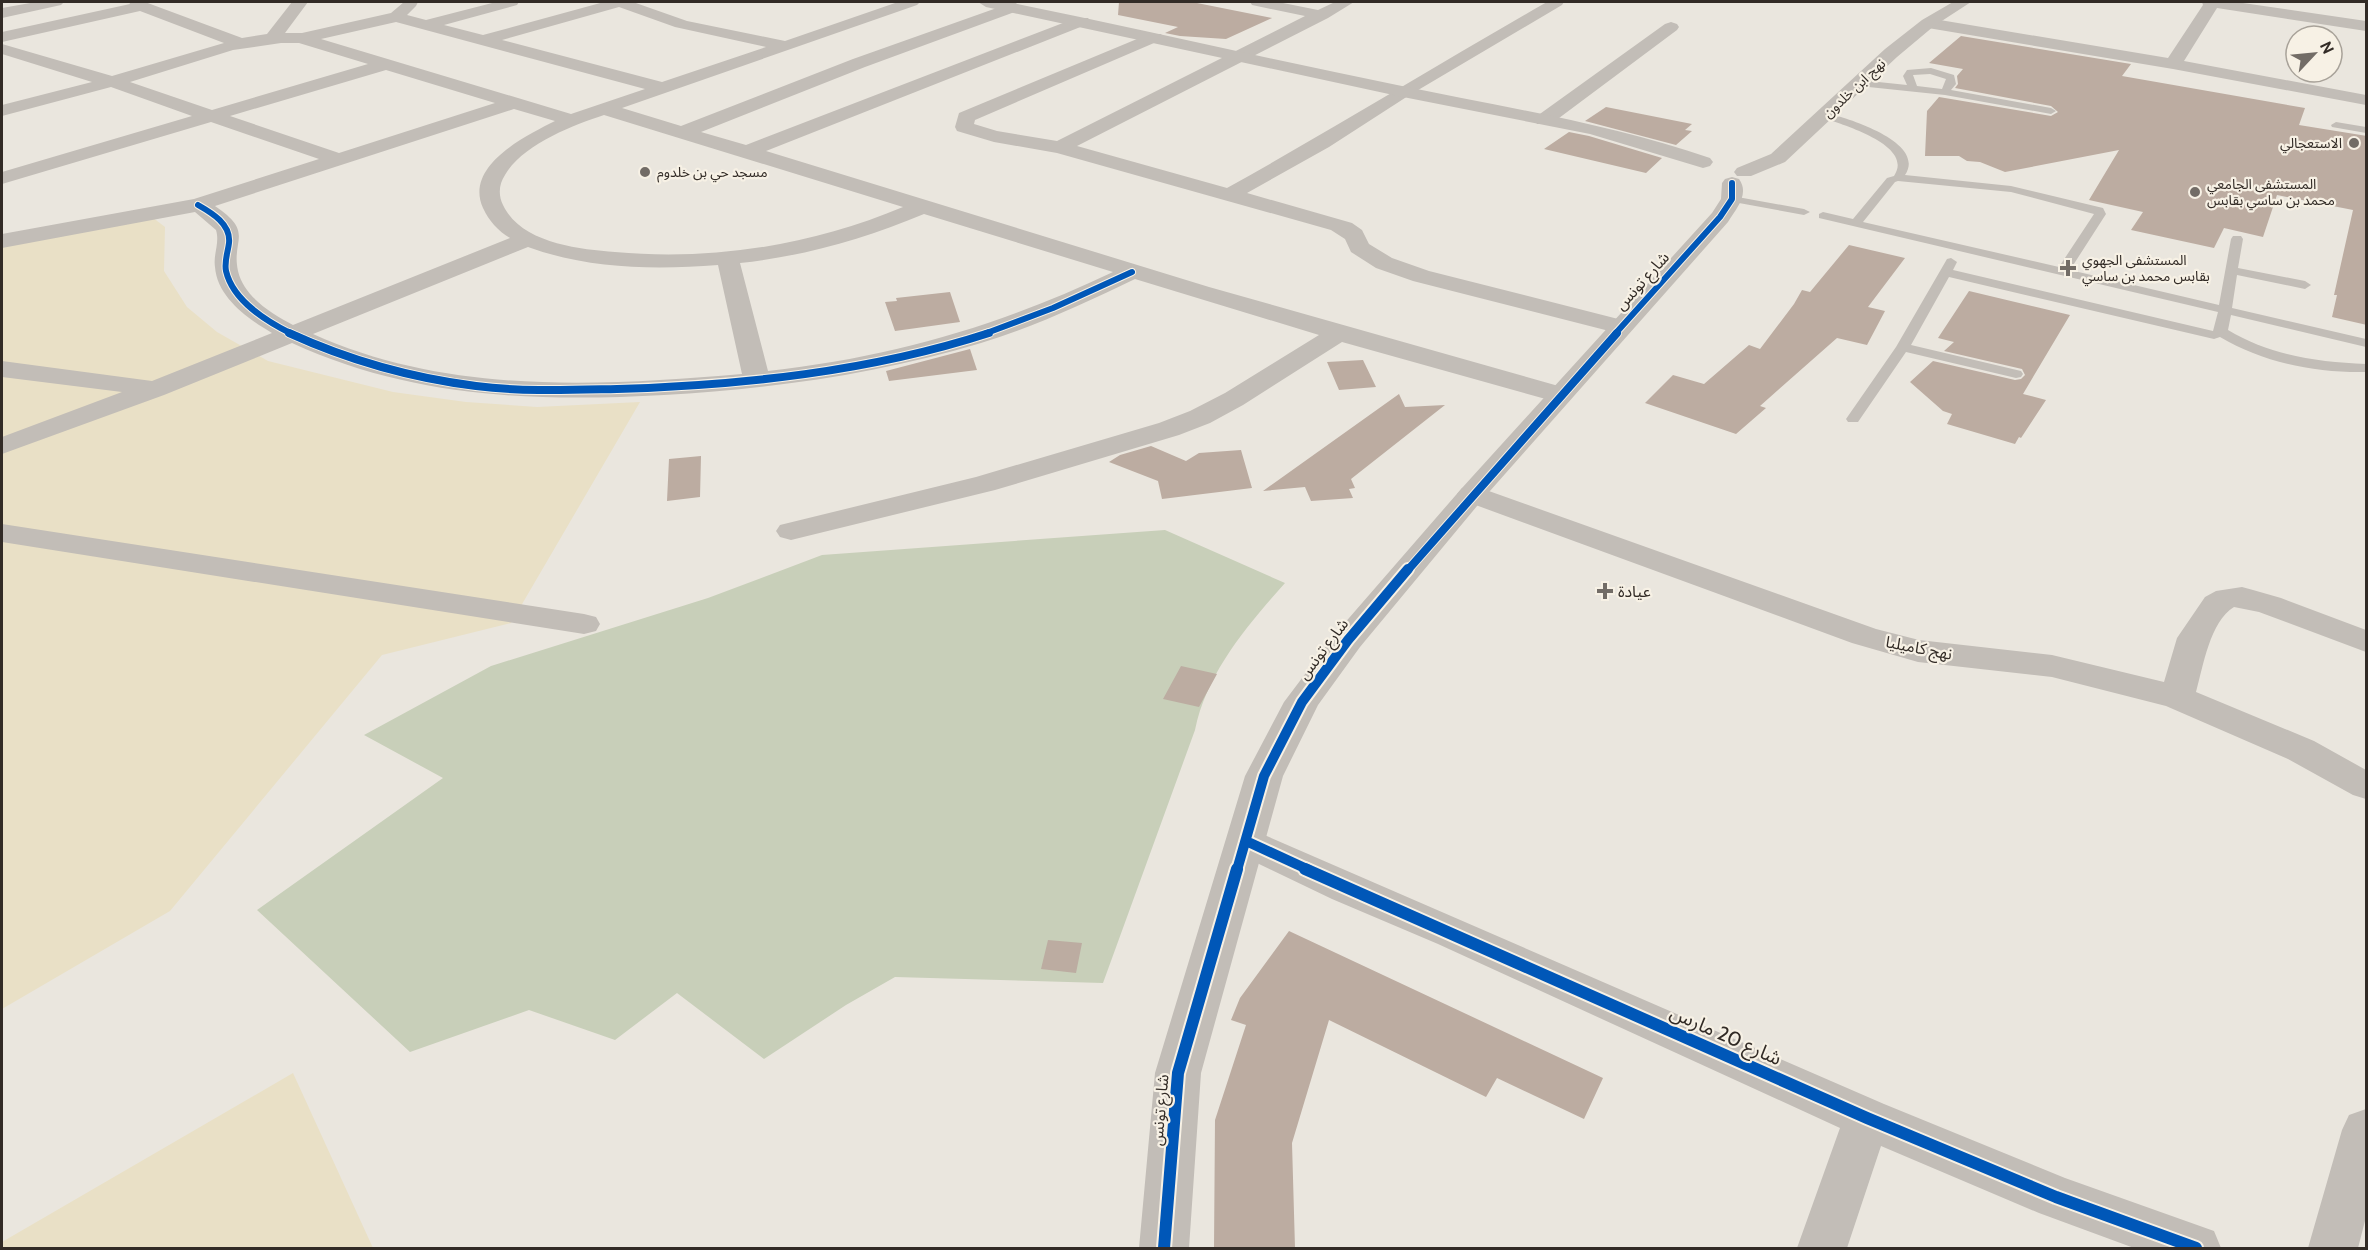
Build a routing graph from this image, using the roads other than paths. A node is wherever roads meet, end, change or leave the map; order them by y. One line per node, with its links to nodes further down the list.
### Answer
1 (56, 2): 15 (street)
2 (300, 2): 24 (street)
3 (412, 2): 17 (street)
4 (512, 2): 20 (street)
5 (620, 2): 27 (street); 29 (street)
6 (912, 2): 29 (street)
7 (986, 2): 14 (street)
8 (1257, 2): 16 (street)
9 (1346, 2): 16 (street)
10 (1557, 2): 40 (street)
11 (1963, 2): 19 (street, نهج ابن خلدون)
12 (2212, 2): 21 (street); 33 (street)
13 (138, 4): 23 (street); 28 (street)
14 (1014, 7): 18 (street); 32 (street)
15 (2, 13)
16 (1322, 15): 31 (street)
17 (396, 17): 20 (street); 26 (street)
18 (1082, 21): 25 (street); 35 (street)
19 (1928, 23): 33 (street); 37 (street, نهج ابن خلدون)
20 (424, 25): 27 (street)
21 (2367, 26)
22 (1671, 27): 50 (street)
23 (2, 37)
24 (273, 37): 26 (street); 28 (street)
25 (1155, 37): 31 (street); 54 (street)
26 (300, 38): 34 (street)
27 (480, 40): 38 (street)
28 (240, 43): 36 (street)
29 (788, 46): 32 (street); 38 (street)
30 (2, 49): 36 (street)
31 (1235, 57): 40 (street); 54 (street)
32 (859, 63): 35 (street); 53 (street)
33 (2173, 63): 42 (street)
34 (386, 64): 43 (street); 48 (street)
35 (933, 81): 55 (street)
36 (112, 82): 45 (street); 48 (street)
37 (1859, 83): 39 (lane); 47 (street, نهج ابن خلدون)
38 (663, 88): 44 (street)
39 (1913, 89): 41 (lane); 41 (lane)
40 (1402, 92): 50 (street); 60 (street)
41 (1946, 92): 46 (lane)
42 (2367, 100)
43 (513, 103): 49 (street); 56 (street)
44 (605, 109): 49 (street); 53 (street)
45 (2, 111)
46 (2050, 111)
47 (1824, 115): 58 (lane); 59 (street, نهج ابن خلدون)
48 (210, 116): 56 (street); 57 (street)
49 (571, 120): 67 (street)
50 (1544, 120): 59 (street)
51 (2336, 125): 52 (lane)
52 (2367, 130)
53 (683, 132): 55 (street)
54 (1059, 147): 60 (street)
55 (747, 152): 62 (street)
56 (340, 160): 61 (street)
57 (2, 178)
58 (1898, 178): 65 (lane); 74 (lane)
59 (1736, 185): 63 (lane); 77 (street, شارع تونس)
60 (1229, 195): 77 (street)
61 (198, 205): 68 (street); 79 (street)
62 (924, 206): 70 (street); 72 (street)
63 (1804, 212)
64 (1822, 216): 65 (lane)
65 (1856, 224): 69 (lane)
66 (2237, 239): 71 (lane)
67 (526, 240): 70 (street); 79 (street)
68 (2, 241)
69 (1959, 248): 73 (lane); 74 (lane)
70 (727, 257): 86 (street)
71 (2232, 270): 75 (lane); 76 (lane)
72 (1132, 272): 80 (street); 86 (street)
73 (1946, 272): 78 (lane); 82 (lane)
74 (2062, 272): 76 (lane)
75 (2305, 285)
76 (2225, 309): 78 (lane); 81 (lane)
77 (1621, 327): 88 (street, شارع تونس)
78 (2221, 332): 83 (lane)
79 (290, 333): 86 (street); 87 (street)
80 (1339, 333): 88 (street); 92 (street)
81 (2367, 343)
82 (1903, 347): 85 (lane); 89 (lane)
83 (2367, 368)
84 (2, 369): 87 (street)
85 (2016, 374)
86 (757, 380)
87 (155, 389): 90 (street)
88 (1560, 395): 91 (street, شارع تونس)
89 (1853, 419)
90 (2, 446)
91 (1472, 494): 96 (street, نهج كاميليا); 98 (street, شارع تونس)
92 (791, 531)
93 (2, 533): 94 (street)
94 (585, 624)
95 (2367, 642): 96 (street)
96 (2177, 698): 97 (street, نهج كاميليا)
97 (2367, 786)
98 (1246, 842): 99 (street, شارع 20 مارس); 101 (street, شارع تونس)
99 (1867, 1118): 102 (street); 103 (street, شارع 20 مارس)
100 (2367, 1130): 104 (street)
101 (1164, 1248)
102 (1822, 1248)
103 (2196, 1248)
104 (2333, 1248)

